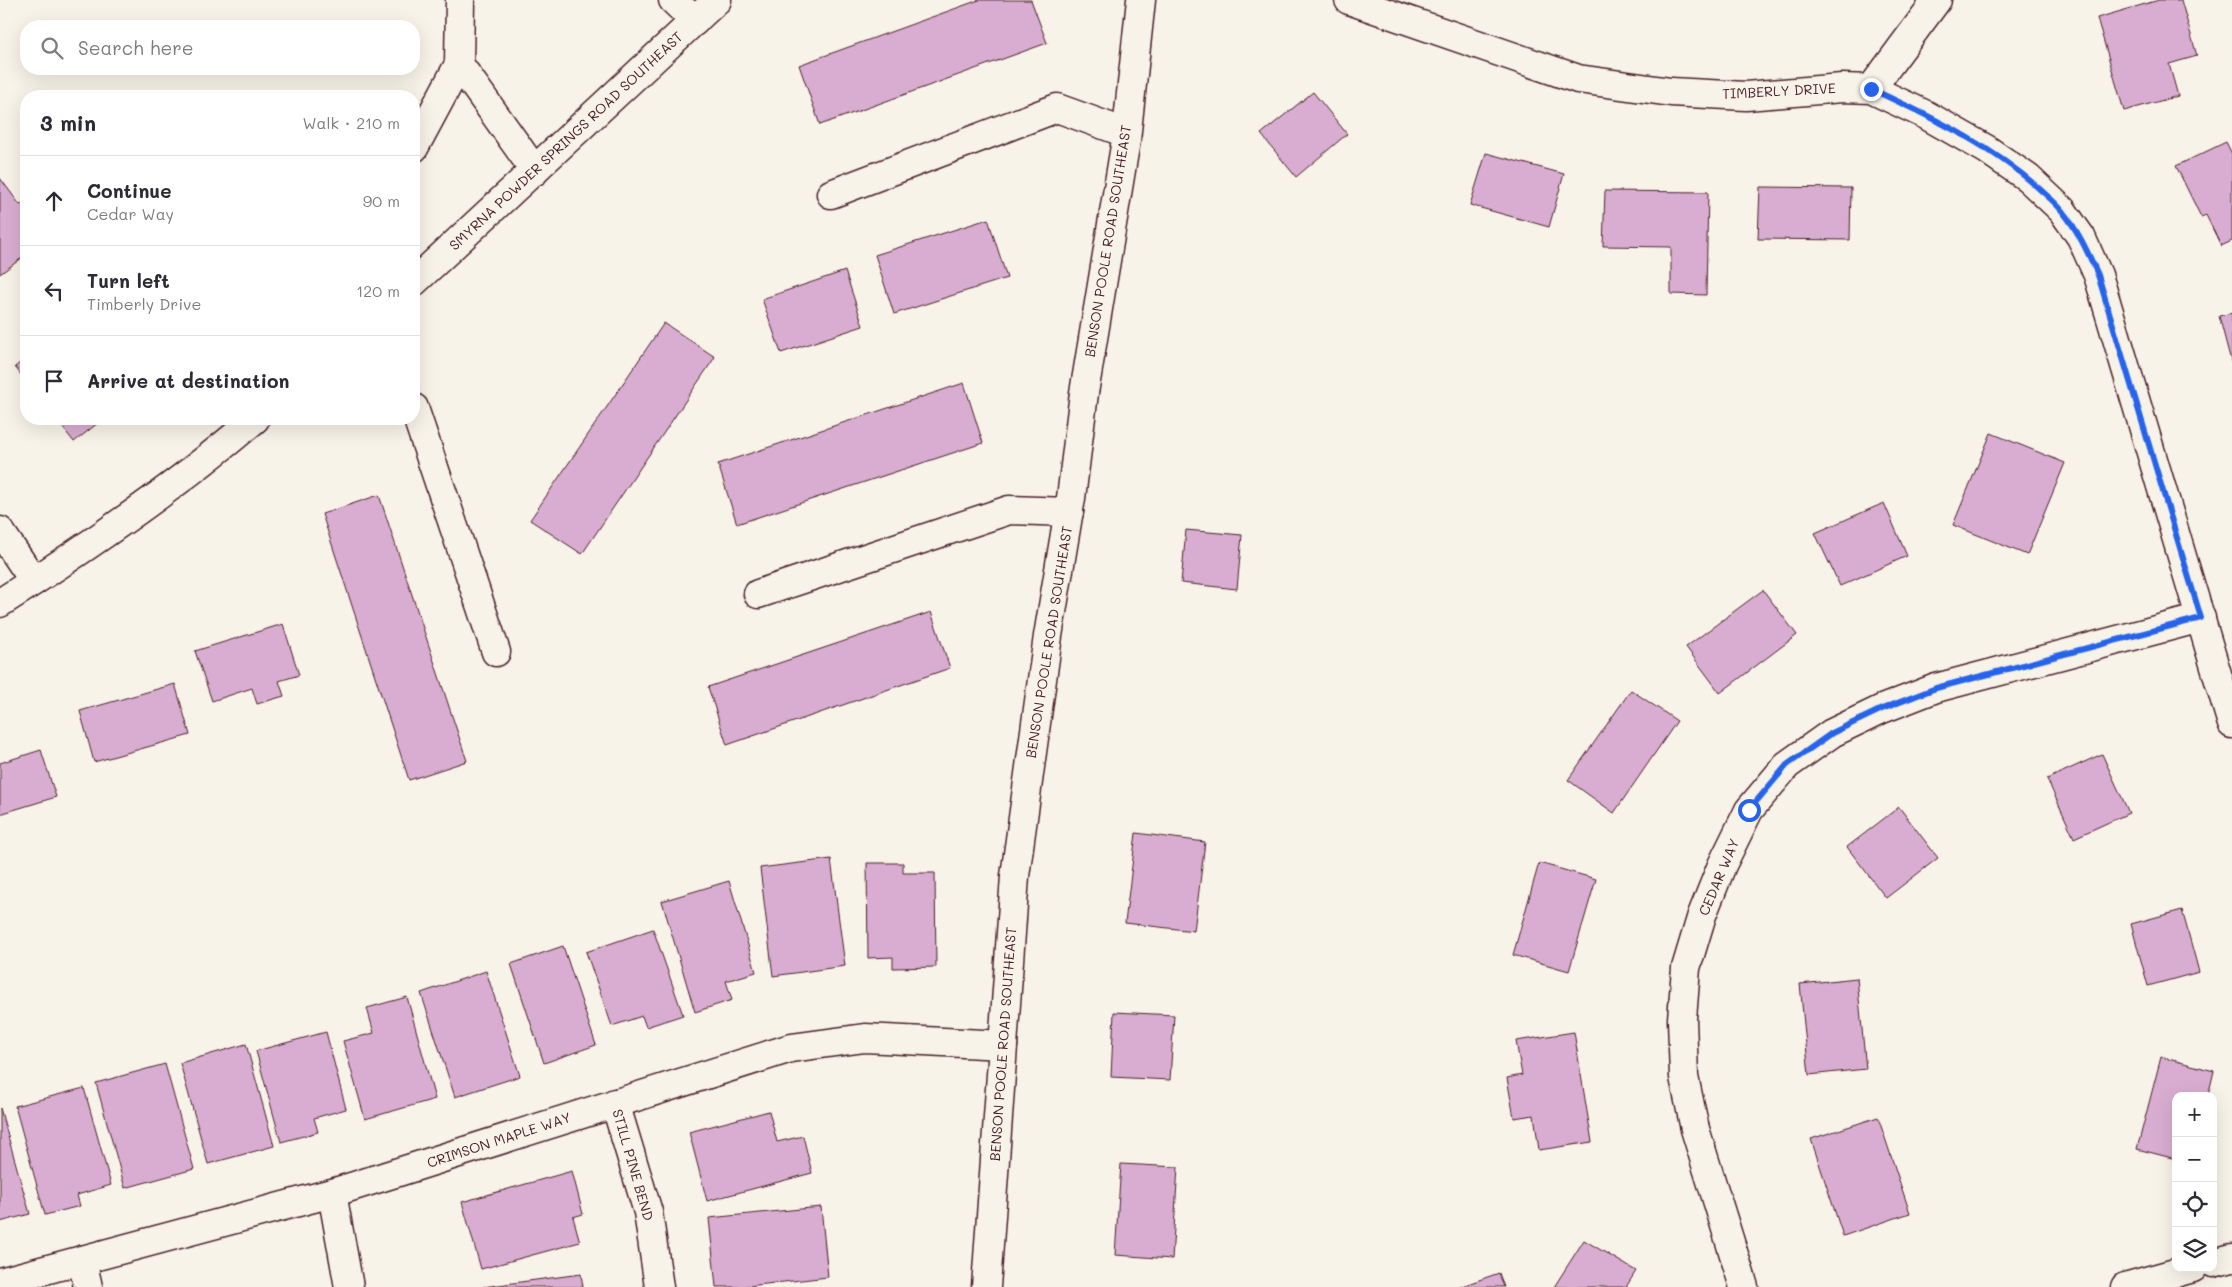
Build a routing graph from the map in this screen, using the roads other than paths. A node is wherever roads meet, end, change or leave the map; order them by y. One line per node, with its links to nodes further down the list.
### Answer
1 (460, 0): 8 (street)
2 (673, 0): 7 (street)
3 (717, 0): 7 (street, SMYRNA POWDER SPRINGS ROAD SOUTHEAST)
4 (1141, 0): 10 (street, BENSON POOLE ROAD SOUTHEAST)
5 (1349, 0): 9 (street, TIMBERLY DRIVE)
6 (1937, 0): 9 (street)
7 (695, 20): 12 (street, SMYRNA POWDER SPRINGS ROAD SOUTHEAST)
8 (459, 64): 11 (street); 12 (street)
9 (1871, 89): 22 (street, TIMBERLY DRIVE)
10 (1126, 133): 13 (street); 17 (street, BENSON POOLE ROAD SOUTHEAST)
11 (420, 137)
12 (535, 171): 14 (street, SMYRNA POWDER SPRINGS ROAD SOUTHEAST)
13 (831, 194)
14 (420, 276)
15 (246, 425): 19 (street)
16 (420, 425): 23 (street)
17 (1069, 512): 20 (street); 25 (street, BENSON POOLE ROAD SOUTHEAST)
18 (0, 531): 19 (street)
19 (34, 582): 21 (street)
20 (758, 594)
21 (0, 603)
22 (2201, 618): 24 (street, TIMBERLY DRIVE); 37 (street, CEDAR WAY)
23 (496, 652)
24 (2232, 724)
25 (1003, 1045): 26 (street, CRIMSON MAPLE WAY); 36 (street, BENSON POOLE ROAD SOUTHEAST)
26 (615, 1103): 27 (street, CRIMSON MAPLE WAY); 35 (street, STILL PINE BEND)
27 (332, 1193): 29 (street, CRIMSON MAPLE WAY); 34 (street)
28 (2232, 1258): 30 (street)
29 (82, 1260): 32 (street, CRIMSON MAPLE WAY); 33 (street)
30 (2217, 1262)
31 (2179, 1272): 38 (street)
32 (0, 1282)
33 (88, 1287)
34 (349, 1287)
35 (659, 1287)
36 (986, 1287)
37 (1744, 1287)
38 (2125, 1287)

